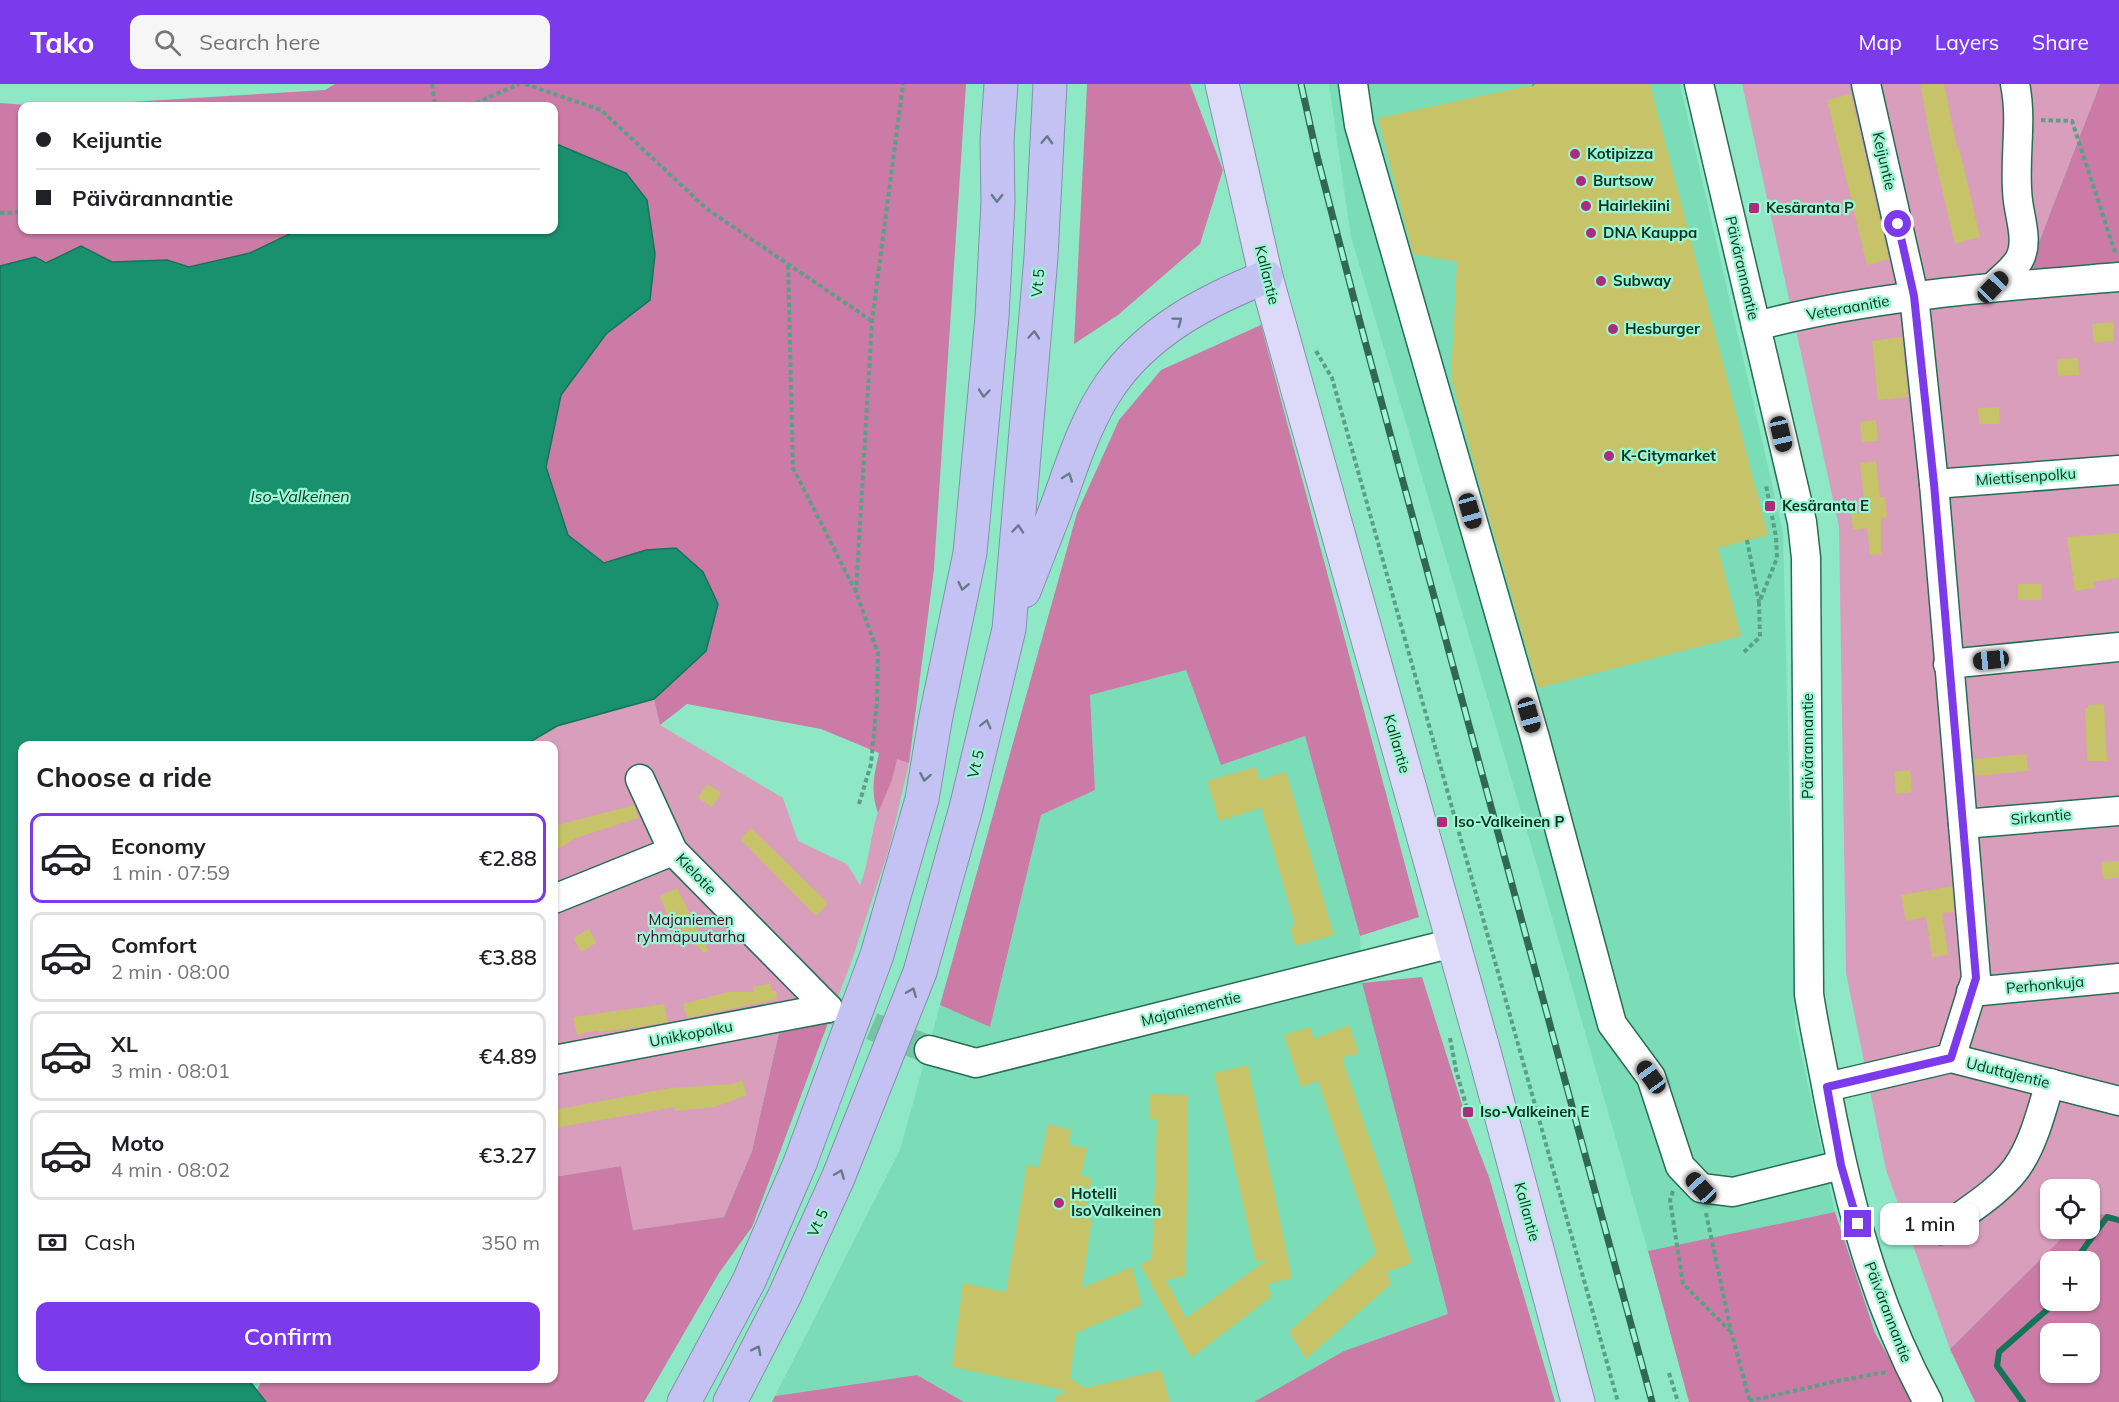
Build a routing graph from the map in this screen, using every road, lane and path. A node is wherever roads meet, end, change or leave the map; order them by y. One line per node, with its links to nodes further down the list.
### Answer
1 (432, 84): 13 (path)
2 (519, 84): 14 (path)
3 (525, 84): 19 (path)
4 (903, 84): 25 (path)
5 (993, 84): 16 (highway)
6 (1001, 84): 16 (highway)
7 (1050, 84): 34 (highway, Vt 5, one-way to 7)
8 (1222, 84): 21 (main road, Kallantie)
9 (1353, 84): 55 (street)
10 (1699, 84): 26 (street, Päivärannantie)
11 (1866, 84): 24 (street, Keijuntie)
12 (2015, 84): 15 (street)
13 (434, 102)
14 (478, 102)
15 (2019, 119): 20 (path); 23 (street)
16 (997, 140): 61 (highway, one-way to 61)
17 (18, 212): 18 (path)
18 (0, 213)
19 (788, 264): 25 (path); 32 (path)
20 (2119, 266)
21 (1266, 276): 34 (highway, one-way to 21); 44 (main road, Kallantie)
22 (2119, 277): 23 (street, Veteraanitie)
23 (1993, 287): 24 (street, Veteraanitie)
24 (1914, 296): 26 (street, Veteraanitie); 30 (street, Keijuntie)
25 (872, 321): 32 (path)
26 (1756, 326): 52 (street, Päivärannantie)
27 (1315, 350): 64 (path)
28 (2119, 470): 30 (street, Miettisenpolku)
29 (1764, 475): 33 (path)
30 (1934, 484): 37 (street, Keijuntie)
31 (1747, 540): 33 (path)
32 (856, 592): 39 (path)
33 (1759, 603): 36 (path)
34 (1009, 629): 62 (highway, Vt 5, one-way to 34)
35 (2119, 647): 37 (street)
36 (1744, 652)
37 (1948, 664): 41 (street, Keijuntie)
38 (640, 779): 42 (street)
39 (860, 804)
40 (2119, 811): 41 (street, Sirkantie)
41 (1963, 824): 46 (street, Keijuntie)
42 (673, 851): 43 (street, Kielotie); 47 (street, Kielotie)
43 (558, 897)
44 (1454, 943): 48 (street, Majaniementie); 63 (main road, Kallantie)
45 (2119, 978): 46 (street, Perhonkuja)
46 (1971, 992): 49 (street, Keijuntie)
47 (819, 999): 50 (street, Unikkopolku)
48 (929, 1050)
49 (1951, 1058): 51 (street, Uduttajentie); 52 (street, Uduttajentie)
50 (558, 1059)
51 (2050, 1083): 53 (street, Uduttajentie); 57 (street)
52 (1827, 1087): 54 (street, Päivärannantie)
53 (2119, 1101)
54 (1841, 1165): 56 (street); 59 (street, Päivärannantie)
55 (1680, 1166): 56 (street); 58 (path)
56 (1701, 1188): 58 (path)
57 (1941, 1230)
58 (1731, 1331): 66 (path)
59 (1909, 1368): 66 (path); 67 (street, Päivärannantie)
60 (1669, 1373): 65 (path)
61 (684, 1402)
62 (730, 1402)
63 (1578, 1402)
64 (1618, 1402)
65 (1678, 1402)
66 (1749, 1402)
67 (1928, 1402)

